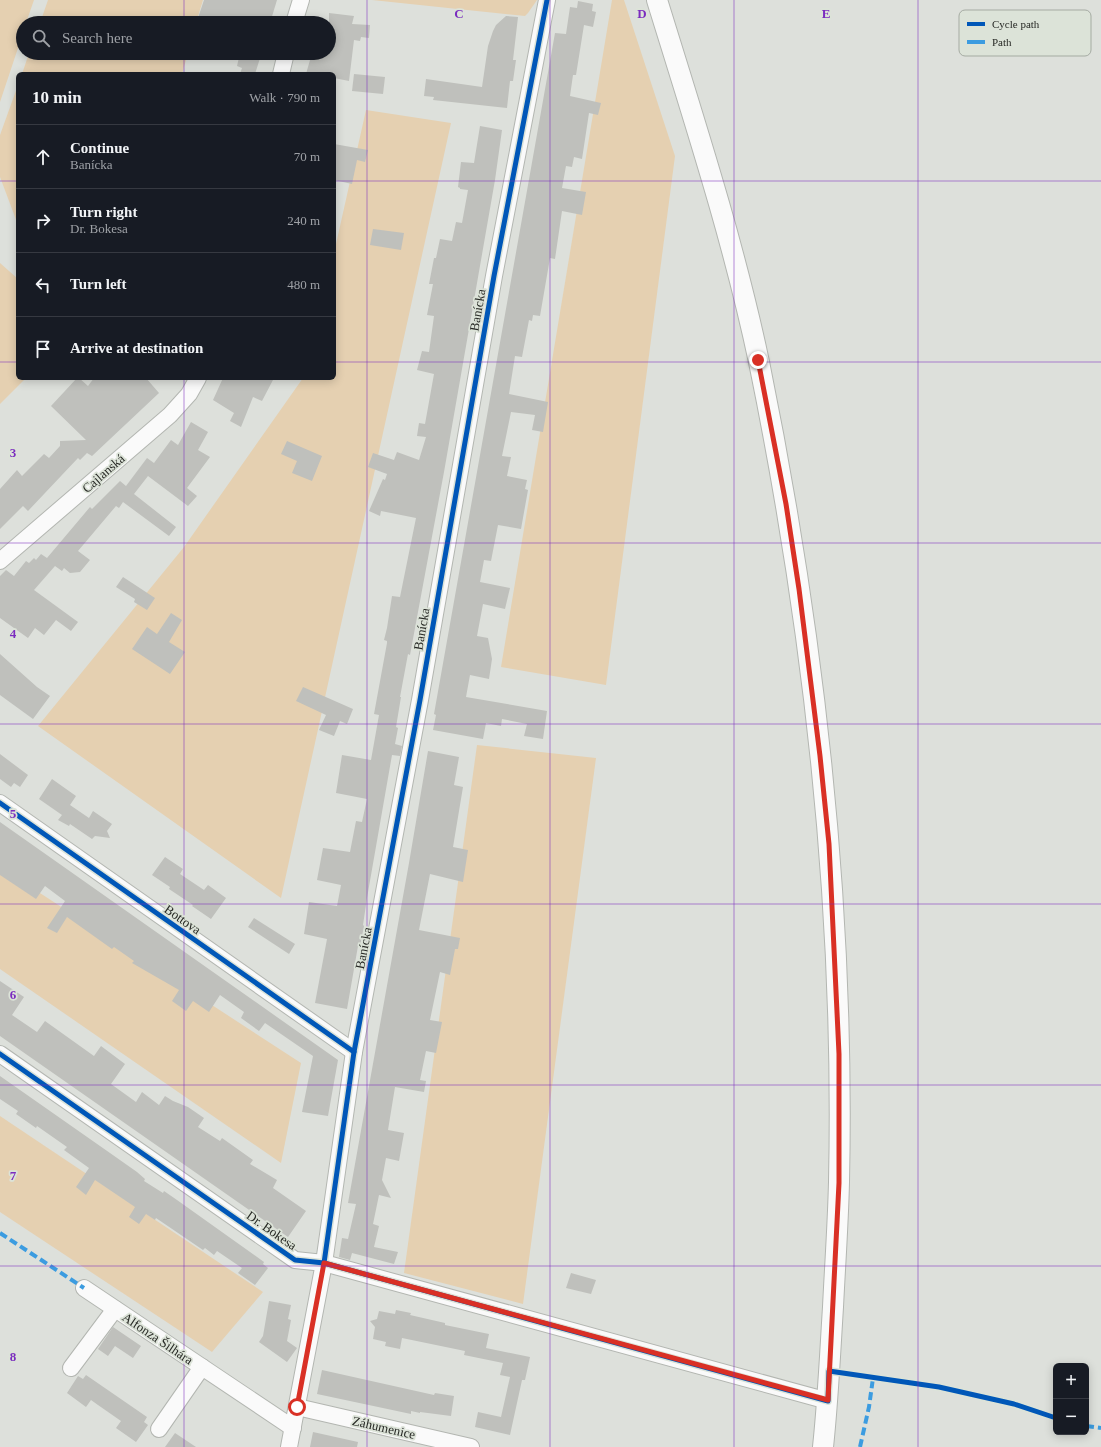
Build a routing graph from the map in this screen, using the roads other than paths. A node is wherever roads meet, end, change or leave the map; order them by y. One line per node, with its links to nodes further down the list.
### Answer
1 (301, 0): 4 (street)
2 (547, 0): 10 (street, Banícka)
3 (657, 0): 17 (main road)
4 (296, 16)
5 (284, 60): 6 (street)
6 (281, 72)
7 (197, 380): 8 (street, Cajlanská)
8 (0, 561)
9 (0, 803): 10 (street, Bottova)
10 (354, 1052): 12 (street, Banícka)
11 (0, 1054): 12 (street, Dr. Bokesa)
12 (324, 1263): 17 (street, Dr. Bokesa); 18 (street, Banícka)
13 (84, 1288): 14 (street, Alfonza Šilhára)
14 (115, 1309): 15 (street, Alfonza Šilhára); 16 (street, Alfonza Šilhára)
15 (202, 1367): 19 (street, Alfonza Šilhára); 20 (street, Alfonza Šilhára)
16 (71, 1368)
17 (828, 1400): 23 (main road)
18 (297, 1407): 19 (street, Banícka); 22 (street, Záhumenice)
19 (293, 1428): 21 (street, Banícka)
20 (159, 1429)
21 (289, 1447)
22 (471, 1447)
23 (823, 1447)

